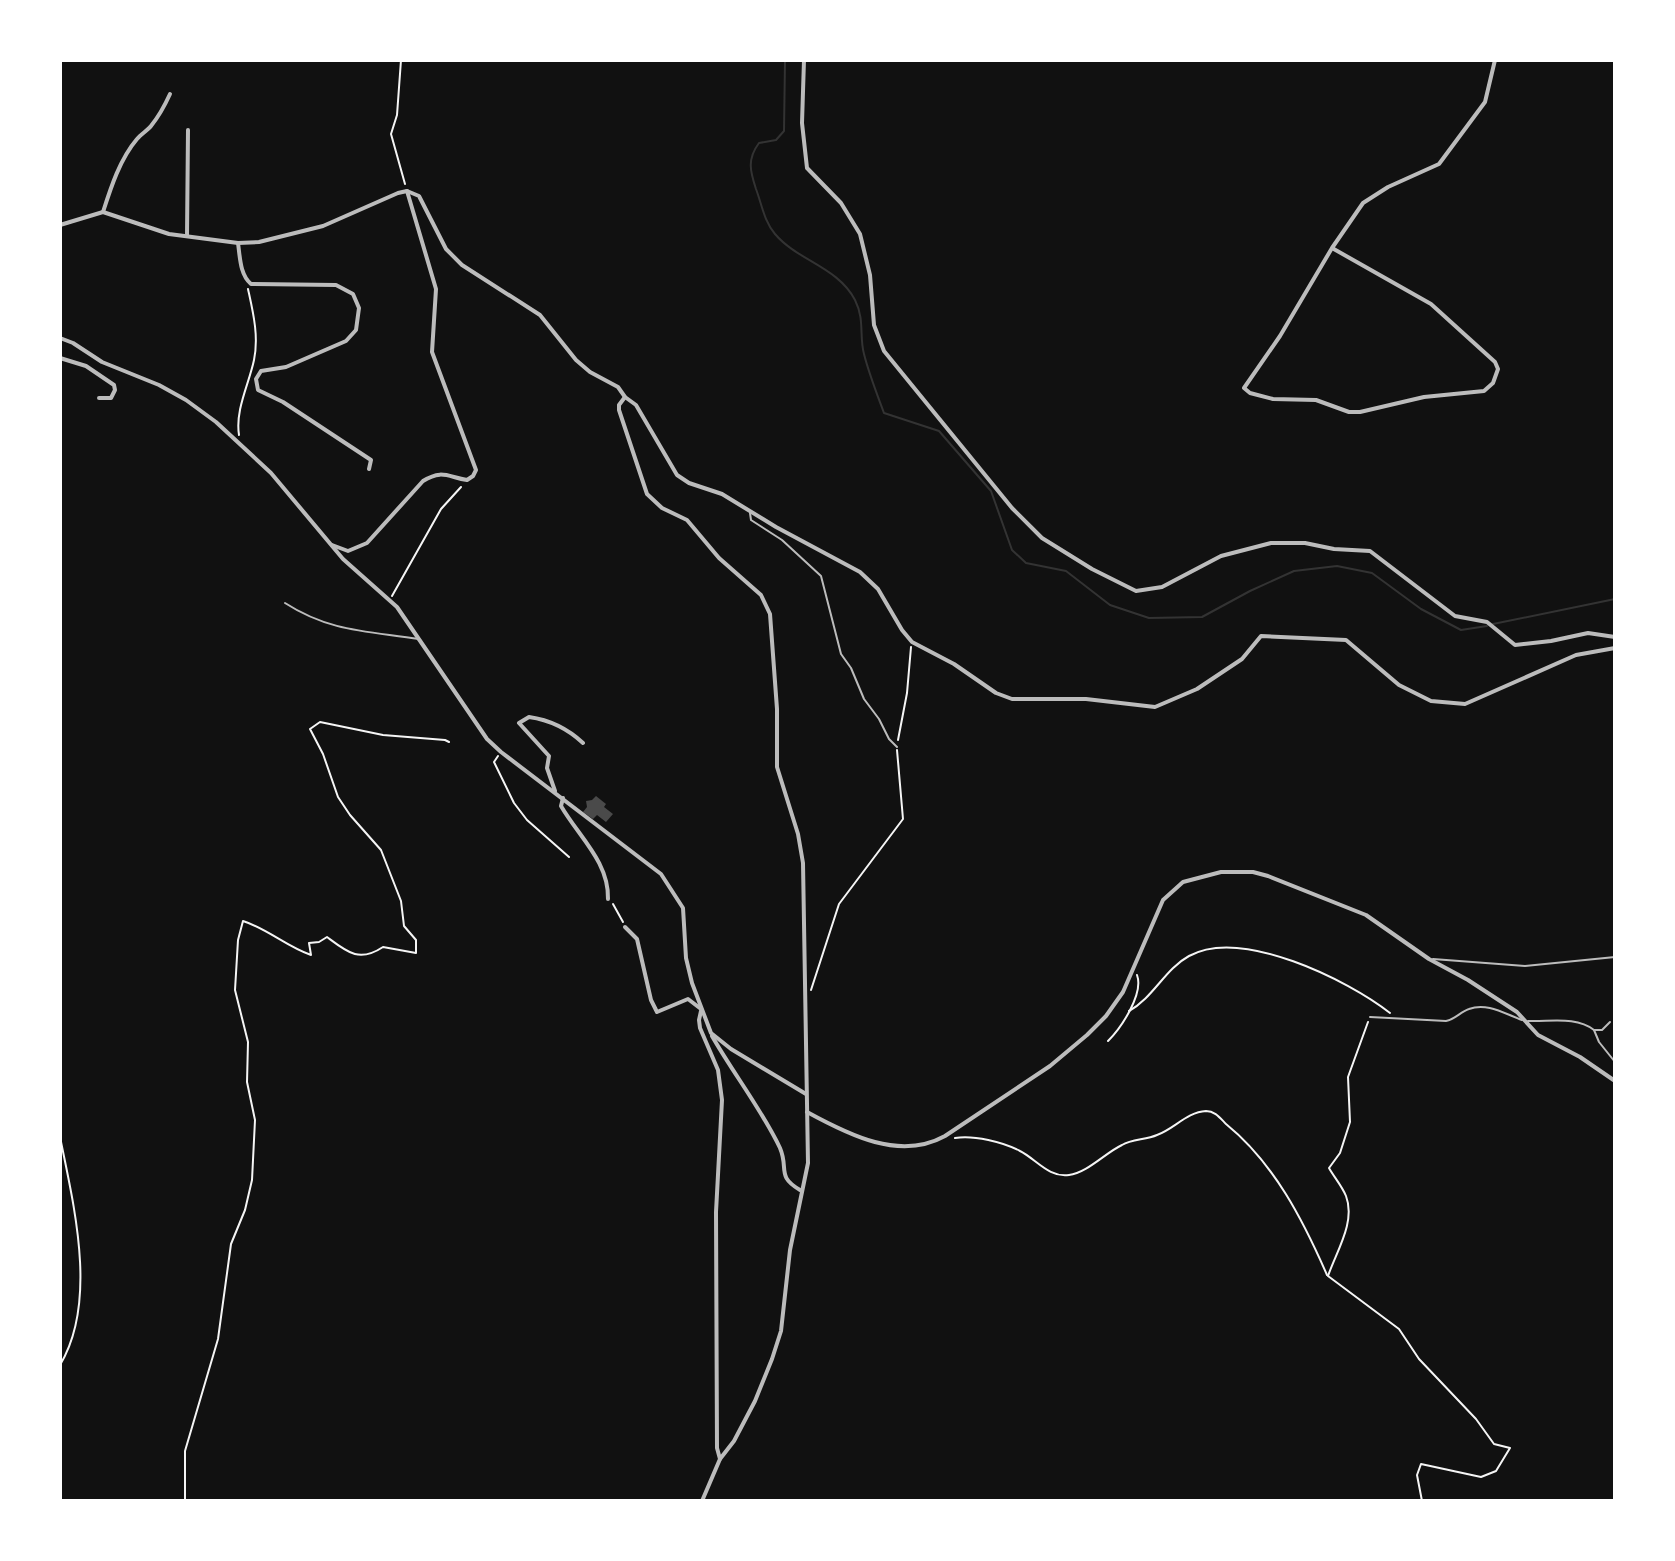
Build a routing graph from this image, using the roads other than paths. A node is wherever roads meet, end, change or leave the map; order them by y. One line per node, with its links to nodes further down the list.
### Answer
1 (804, 60): 19 (street)
2 (1495, 60): 10 (street)
3 (170, 94): 6 (street)
4 (188, 130): 8 (street)
5 (407, 191): 9 (street); 13 (street); 17 (street)
6 (103, 212): 7 (street); 8 (street)
7 (60, 225)
8 (187, 236): 9 (street)
9 (238, 243): 15 (street)
10 (1332, 248): 10 (street)
11 (60, 338): 17 (street)
12 (60, 358): 14 (street)
13 (625, 397): 16 (street); 38 (street)
14 (99, 398)
15 (369, 469)
16 (750, 510): 21 (street); 23 (lane)
17 (327, 542): 20 (street)
18 (285, 603): 20 (lane)
19 (1615, 637)
20 (420, 639): 24 (street)
21 (1615, 648)
22 (583, 743): 24 (street)
23 (897, 747)
24 (556, 793): 25 (street)
25 (563, 798): 26 (street); 30 (street)
26 (608, 899)
27 (625, 927): 30 (street)
28 (1615, 957): 29 (lane)
29 (1429, 959): 32 (street); 39 (street)
30 (701, 1009): 35 (street); 41 (street)
31 (1370, 1017): 32 (lane)
32 (1524, 1021): 34 (lane); 37 (street)
33 (1610, 1022): 34 (lane)
34 (1594, 1030): 36 (lane)
35 (711, 1033): 38 (street); 40 (street)
36 (1615, 1062)
37 (1615, 1081)
38 (806, 1094): 39 (street)
39 (807, 1112): 40 (street)
40 (800, 1190): 41 (street)
41 (720, 1459): 42 (street)
42 (702, 1501)

